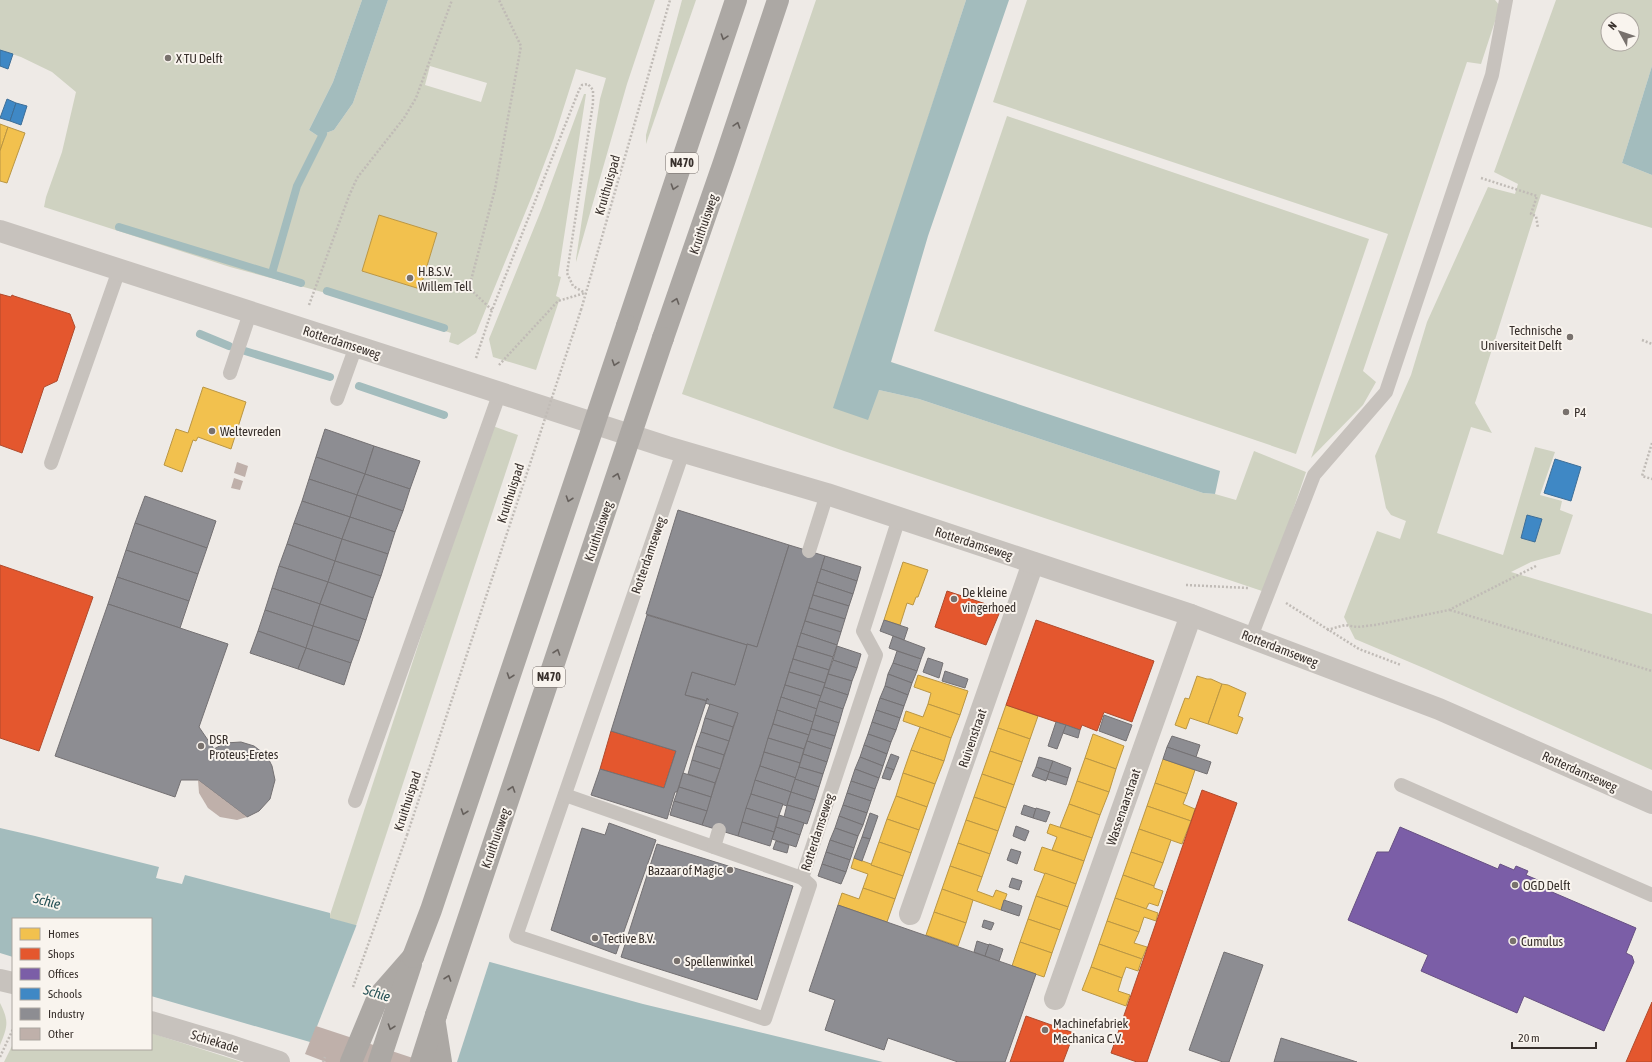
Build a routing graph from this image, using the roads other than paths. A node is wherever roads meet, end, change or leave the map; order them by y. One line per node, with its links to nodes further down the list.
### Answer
1 (736, 0): 28 (highway, N470, one-way to 28, bridge)
2 (778, 0): 32 (highway, Kruithuisweg / N470, one-way to 2, bridge)
3 (1506, 0): 18 (lane)
4 (0, 231): 5 (street, Rotterdamseweg)
5 (119, 270): 6 (street, Rotterdamseweg); 12 (lane)
6 (250, 313): 7 (street, Rotterdamseweg); 8 (lane)
7 (356, 346): 9 (street, Rotterdamseweg); 10 (lane)
8 (230, 373)
9 (500, 392): 11 (street, Rotterdamseweg); 21 (lane)
10 (337, 399)
11 (684, 452): 13 (street, Rotterdamseweg); 20 (lane, Rotterdamseweg)
12 (51, 462)
13 (827, 494): 14 (street, Rotterdamseweg); 15 (lane)
14 (899, 518): 16 (street, Rotterdamseweg); 25 (lane, Rotterdamseweg)
15 (809, 551)
16 (1033, 563): 17 (street, Rotterdamseweg); 27 (street, Ruivenstraat)
17 (1190, 615): 18 (street, Rotterdamseweg); 31 (street, Wassenaarstraat)
18 (1250, 636): 22 (street, Rotterdamseweg)
19 (1401, 785): 26 (lane)
20 (565, 795): 24 (lane, Rotterdamseweg); 25 (lane, Rotterdamseweg)
21 (355, 801)
22 (1652, 803)
23 (719, 830): 24 (lane)
24 (714, 847): 25 (lane, Rotterdamseweg)
25 (802, 878)
26 (1652, 895)
27 (910, 914)
28 (413, 957): 35 (highway, N470); 36 (highway, N470, one-way to 36)
29 (0, 980): 30 (street)
30 (12, 983)
31 (1055, 999)
32 (434, 1019): 37 (highway, Kruithuisweg / N470); 38 (highway, N470)
33 (152, 1022): 34 (street, Schiekade)
34 (279, 1062)
35 (351, 1062)
36 (379, 1062)
37 (420, 1062)
38 (441, 1062)

